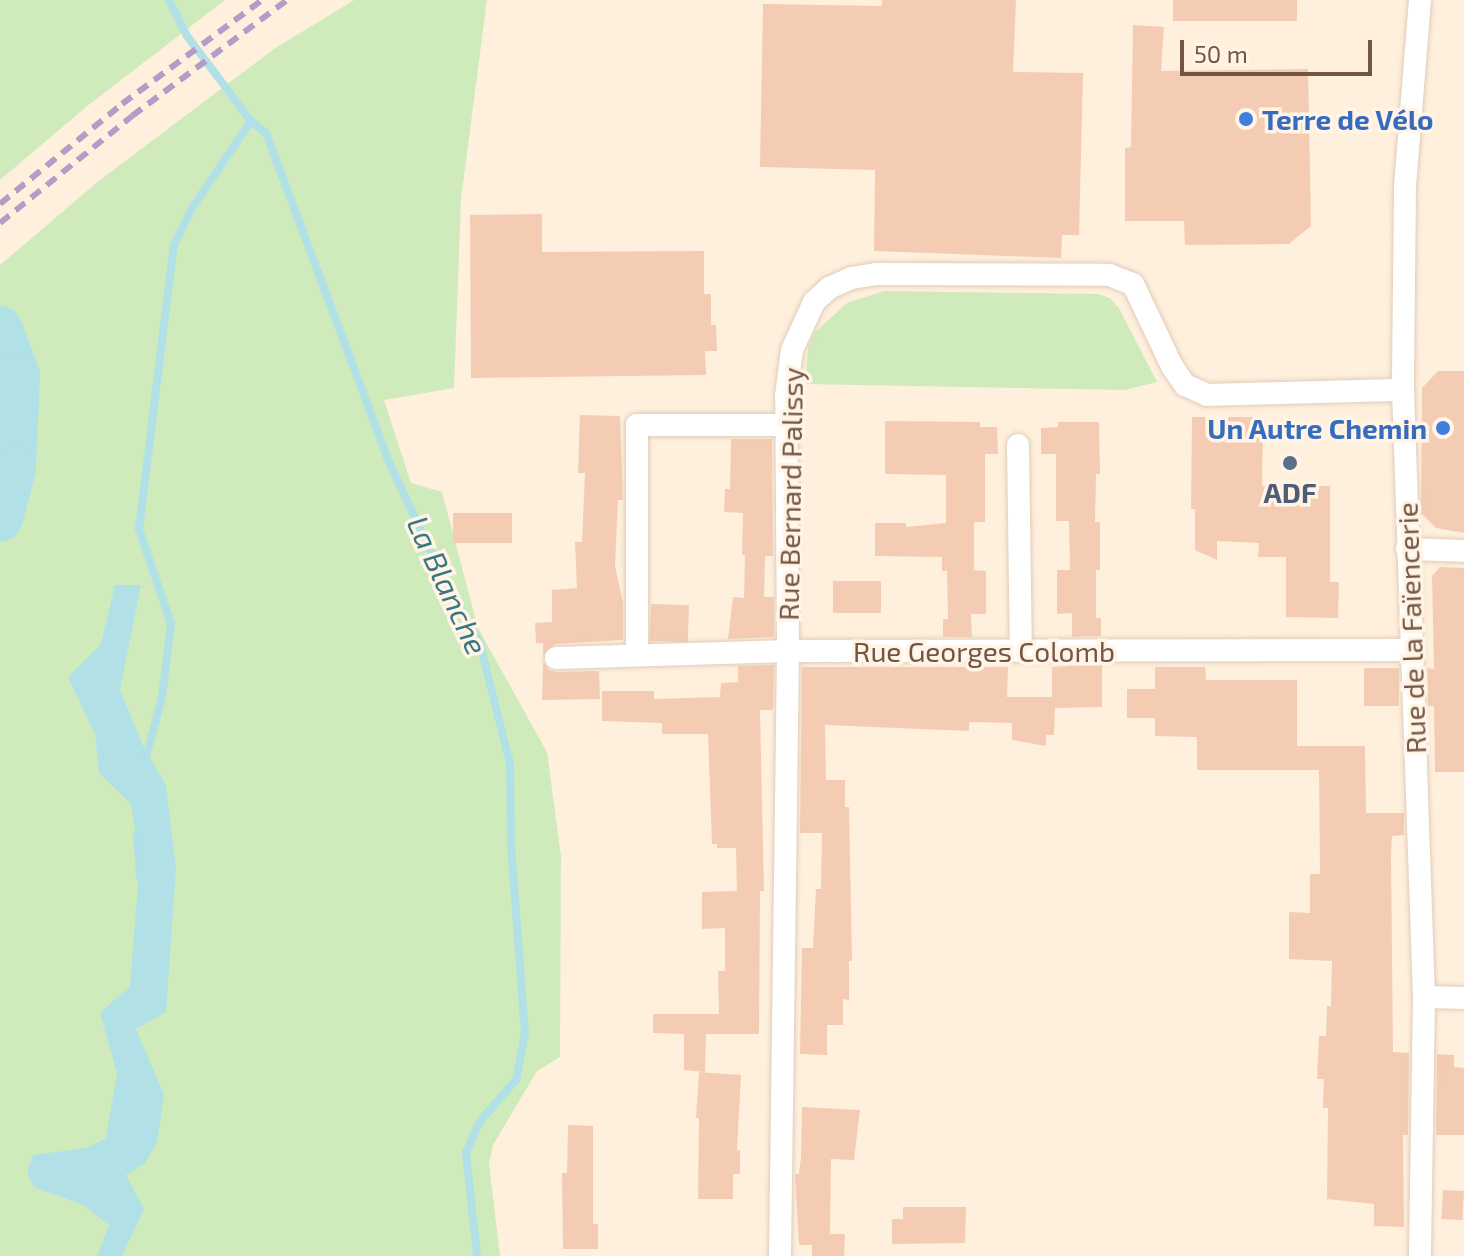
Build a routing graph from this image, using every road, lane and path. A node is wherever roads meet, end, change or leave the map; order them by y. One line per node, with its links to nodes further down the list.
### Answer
1 (1420, 0): 2 (street, Rue de la Faïencerie)
2 (1403, 390): 3 (street, Rue Bernard Palissy); 5 (street, Rue de la Faïencerie)
3 (786, 425): 8 (street, Rue Bernard Palissy); 10 (street)
4 (1018, 445): 9 (street)
5 (1407, 549): 6 (street); 7 (street, Rue de la Faïencerie)
6 (1464, 551)
7 (1412, 650): 9 (street, Rue Georges Colomb); 12 (street, Rue de la Faïencerie)
8 (788, 651): 9 (street, Rue Georges Colomb); 10 (street, Rue Georges Colomb); 14 (street, Rue Bernard Palissy)
9 (1021, 651)
10 (637, 655): 11 (street, Rue Georges Colomb)
11 (556, 658)
12 (1424, 997): 13 (street); 15 (street, Rue de la Faïencerie)
13 (1464, 998)
14 (780, 1256)
15 (1420, 1256)

